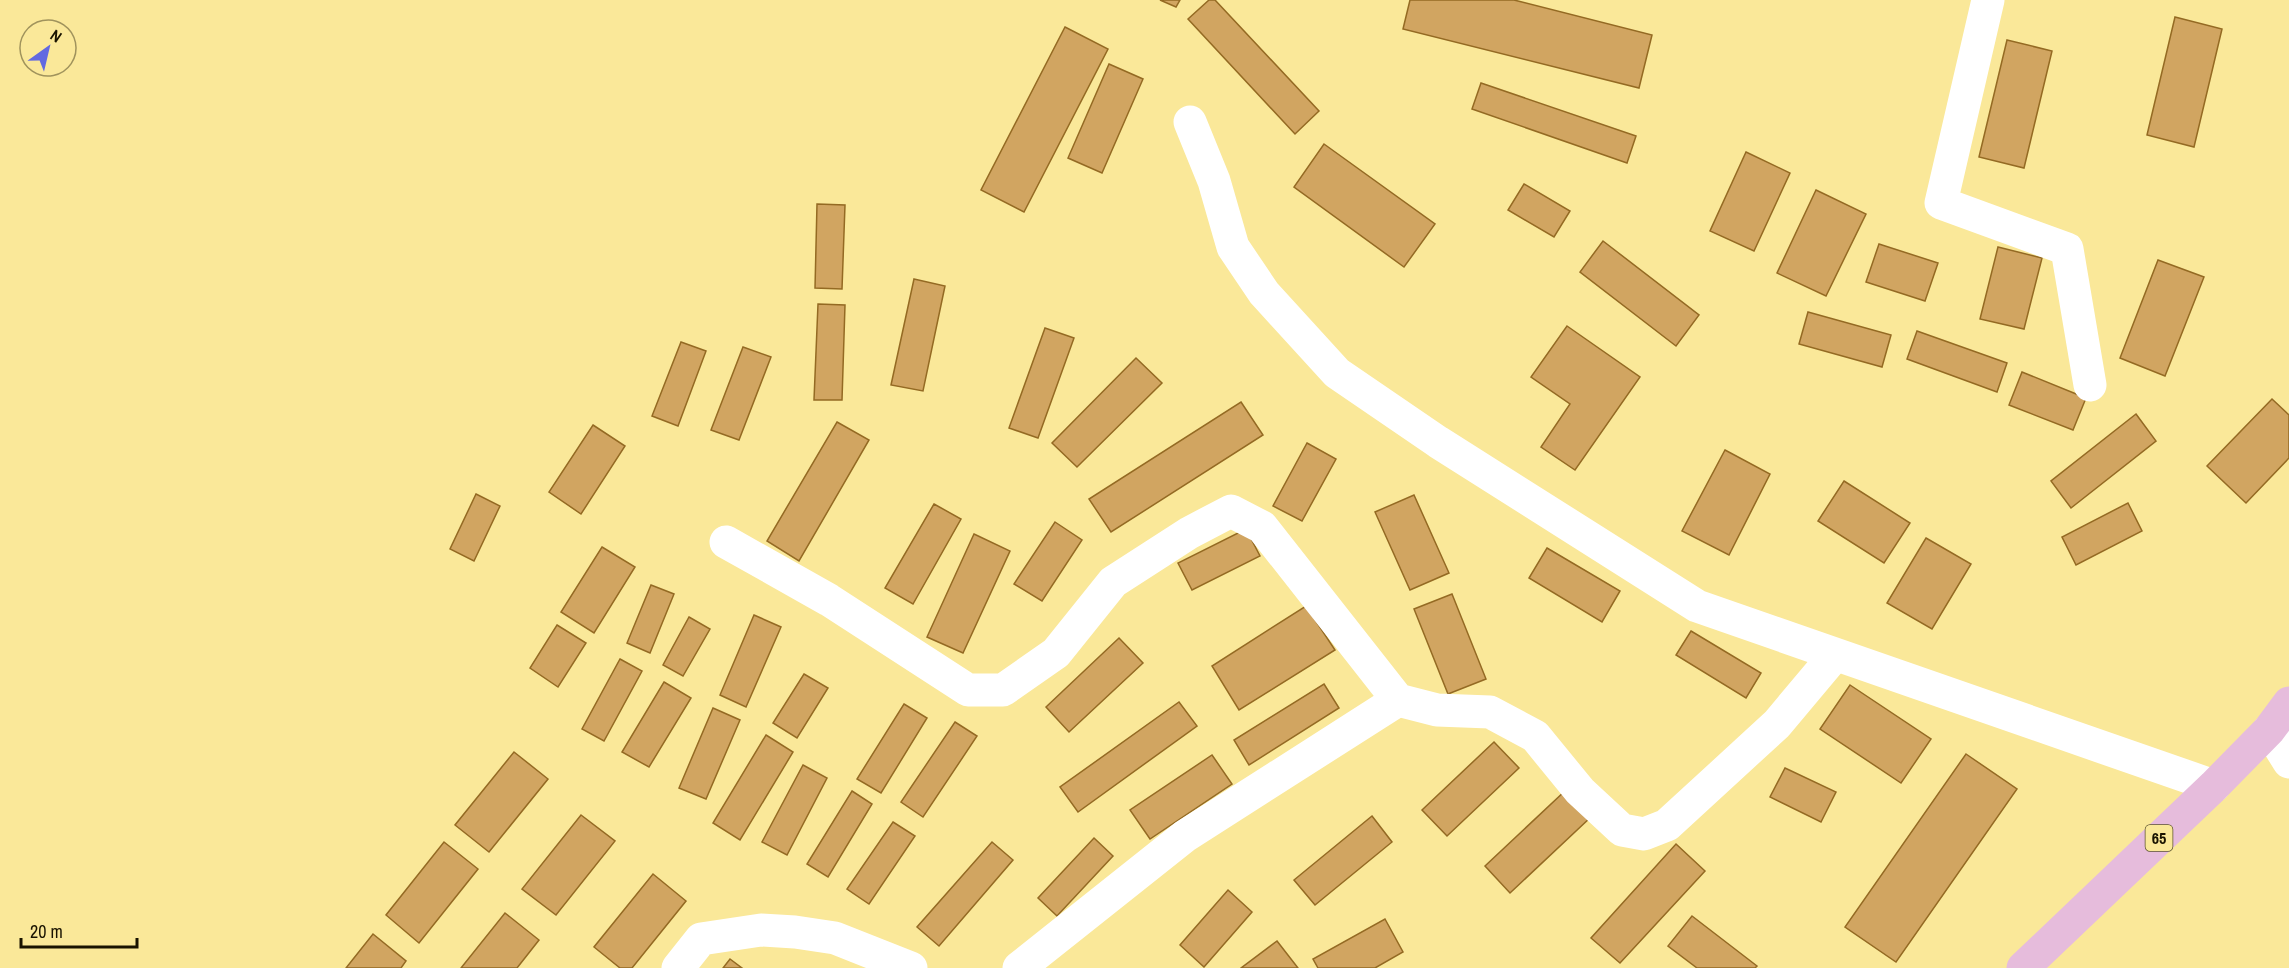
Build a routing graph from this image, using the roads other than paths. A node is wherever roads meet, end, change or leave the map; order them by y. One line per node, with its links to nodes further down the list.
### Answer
1 (1988, 0): 3 (street)
2 (1190, 122): 5 (street)
3 (2090, 386)
4 (726, 542): 6 (street)
5 (1834, 656): 6 (street); 10 (street)
6 (1398, 700): 13 (street)
7 (2289, 704): 8 (main road, 65)
8 (2269, 730): 9 (street); 10 (main road, 65)
9 (2289, 762)
10 (2214, 786): 14 (main road, 65)
11 (678, 968): 12 (street)
12 (911, 968)
13 (1019, 968)
14 (2023, 968)

